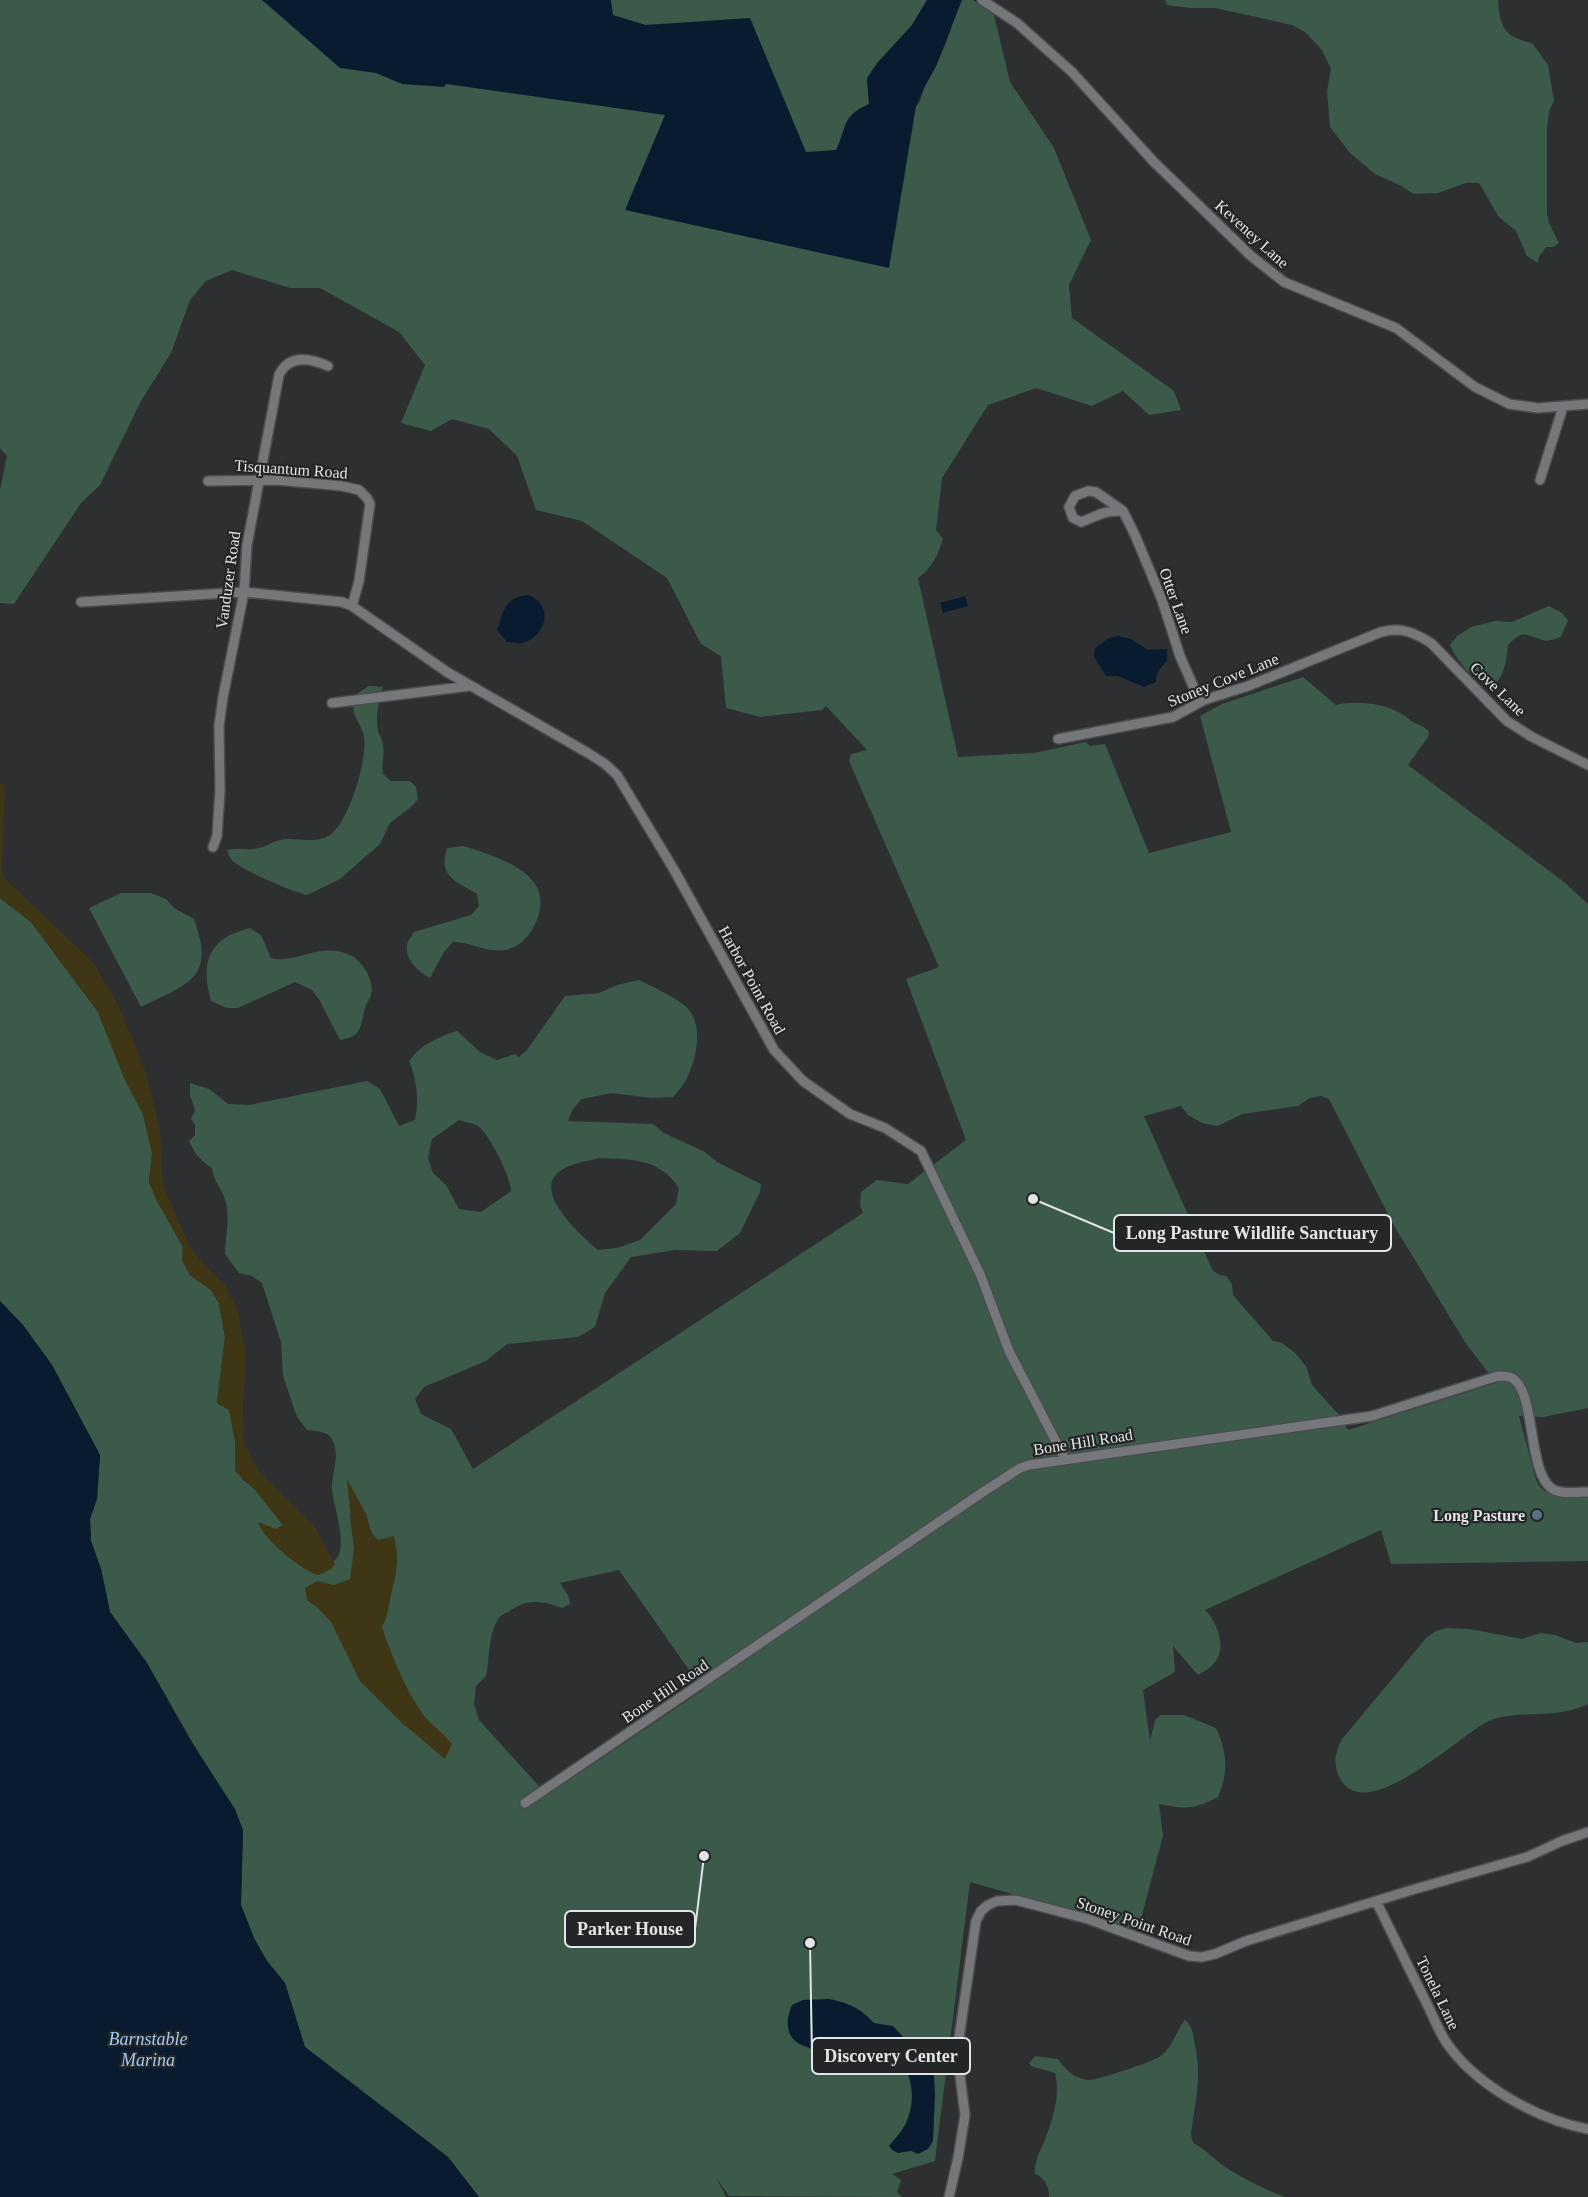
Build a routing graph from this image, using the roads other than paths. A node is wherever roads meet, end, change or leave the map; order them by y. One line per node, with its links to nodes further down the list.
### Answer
1 (984, 1): 4 (street, Keveney Lane)
2 (328, 366): 7 (street, Vanduzer Road)
3 (1588, 404): 4 (street, Keveney Lane)
4 (1563, 407): 5 (street)
5 (1540, 480)
6 (208, 481): 7 (street, Tisquantum Road)
7 (259, 482): 9 (street, Vanduzer Road); 11 (street, Tisquantum Road)
8 (1123, 511): 8 (street, Otter Lane); 14 (street, Otter Lane)
9 (244, 592): 10 (street); 11 (street); 18 (street, Vanduzer Road)
10 (81, 602)
11 (352, 606): 13 (street)
12 (1393, 629): 14 (street, Stoney Cove Lane); 17 (street, Cove Lane)
13 (470, 686): 15 (street); 19 (street, Harbor Point Road)
14 (1204, 700): 16 (street, Stoney Cove Lane)
15 (332, 703)
16 (1058, 739)
17 (1588, 765)
18 (213, 847)
19 (1065, 1459): 20 (street, Bone Hill Road); 21 (street, Bone Hill Road)
20 (1588, 1492)
21 (525, 1803)
22 (1588, 1832): 23 (street, Stoney Point Road)
23 (1376, 1901): 24 (street, Tonela Lane); 25 (street, Stoney Point Road)
24 (1588, 2129)
25 (948, 2197)

